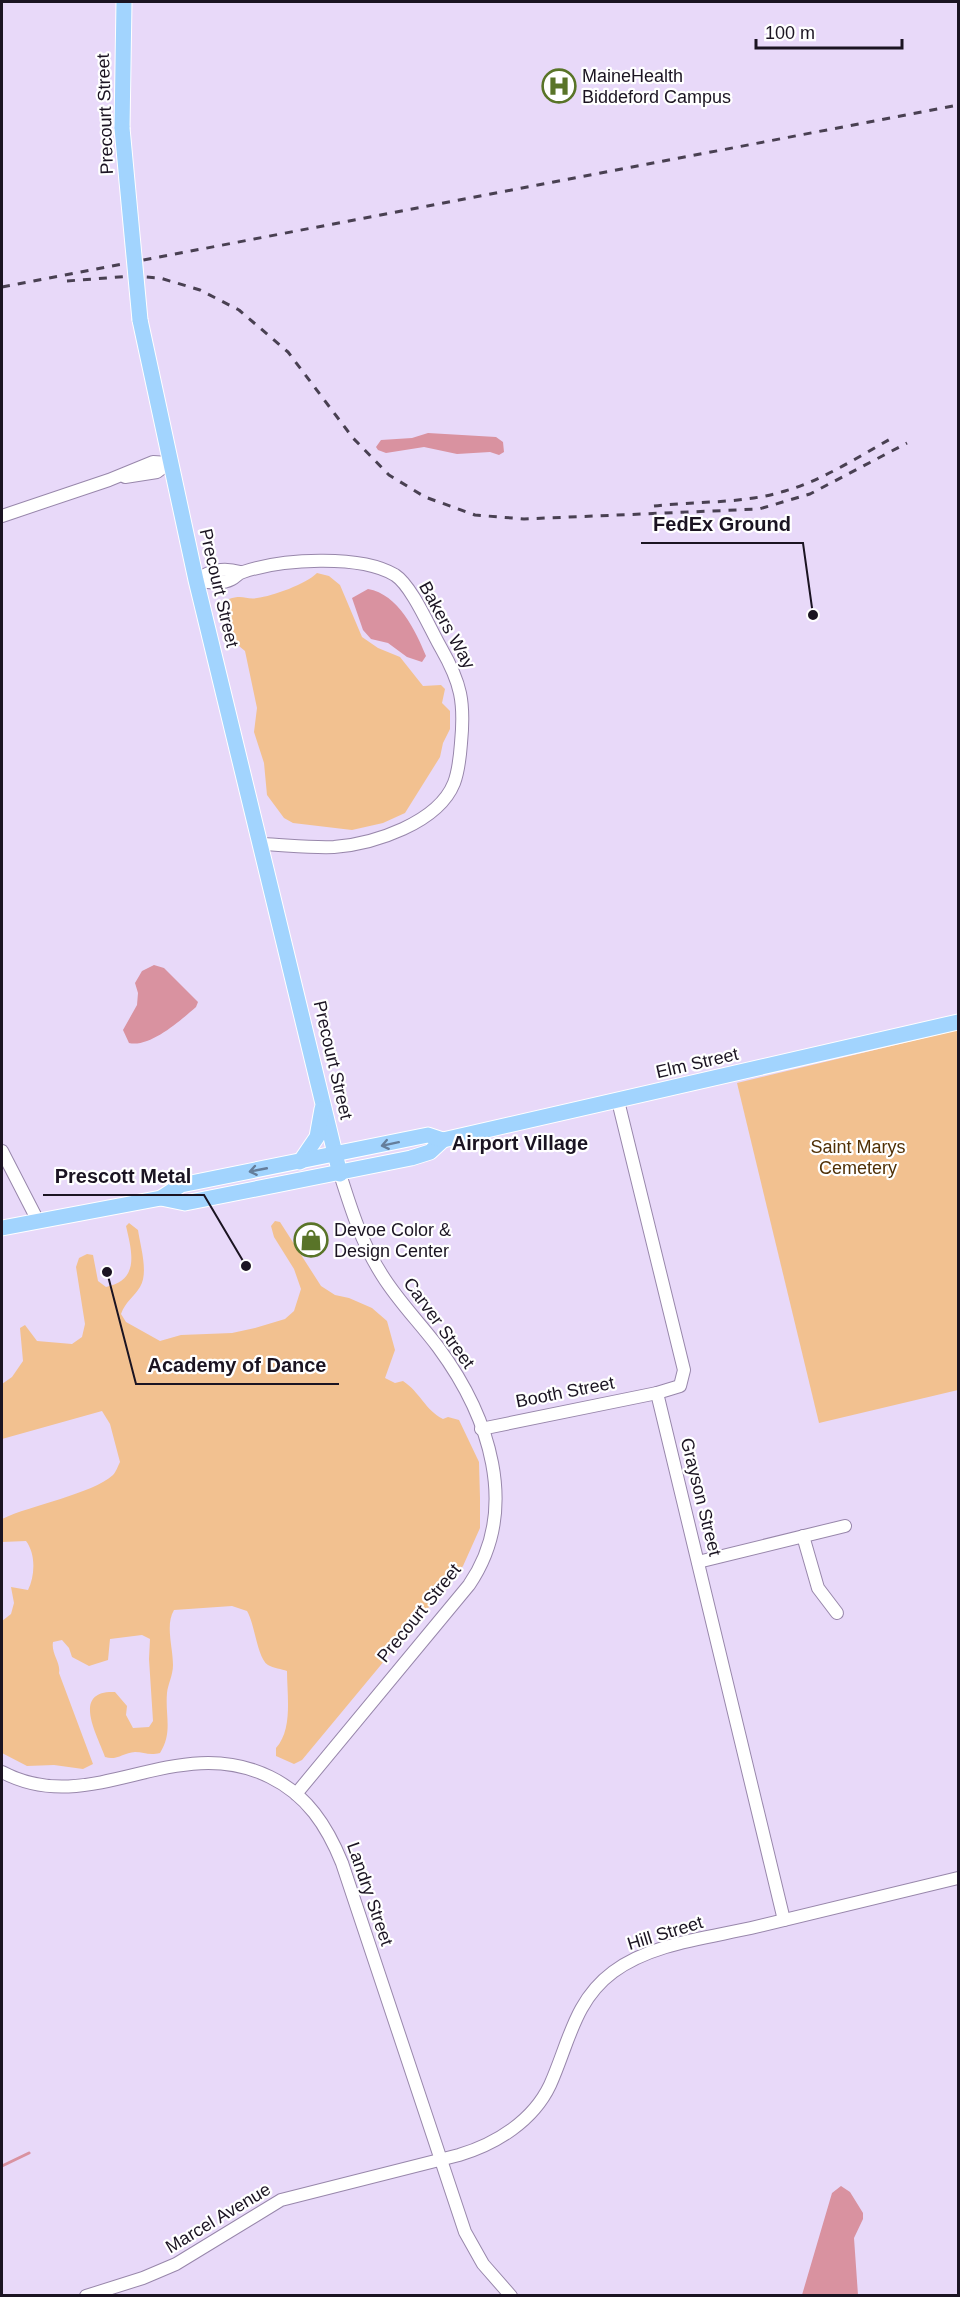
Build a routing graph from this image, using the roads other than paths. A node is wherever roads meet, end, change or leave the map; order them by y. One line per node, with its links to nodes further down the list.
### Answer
1 (124, 2): 2 (main road, Precourt Street, bridge)
2 (170, 462): 3 (street); 4 (main road, Precourt Street)
3 (2, 516)
4 (196, 580): 5 (main road, Precourt Street); 5 (street, Bakers Way)
5 (262, 844): 8 (main road, Precourt Street)
6 (958, 1022): 7 (main road, Elm Street)
7 (618, 1101): 9 (main road, Elm Street); 17 (street)
8 (323, 1104): 11 (main road, Precourt Street); 12 (main road)
9 (443, 1140): 11 (main road, Elm Street, one-way to 11); 13 (main road, Elm Street)
10 (2, 1151): 15 (street)
11 (336, 1156): 12 (main road, Elm Street); 13 (main road, Precourt Street)
12 (300, 1162): 14 (main road, Elm Street, one-way to 14)
13 (340, 1174): 14 (main road, Elm Street); 18 (street, Carver Street)
14 (161, 1198): 15 (main road, Elm Street)
15 (38, 1221): 16 (main road, Elm Street)
16 (2, 1228)
17 (657, 1393): 18 (street, Booth Street); 21 (street, Grayson Street)
18 (481, 1429): 24 (street, Precourt Street)
19 (844, 1526): 20 (street)
20 (803, 1536): 21 (street); 22 (street)
21 (698, 1562): 26 (street, Grayson Street)
22 (837, 1613)
23 (2, 1772): 24 (street, Landry Street)
24 (296, 1794): 27 (street, Landry Street)
25 (958, 1878): 26 (street, Hill Street)
26 (784, 1920): 27 (street, Hill Street)
27 (440, 2160): 28 (street, Marcel Avenue); 29 (street, Landry Street)
28 (86, 2295)
29 (511, 2295)

